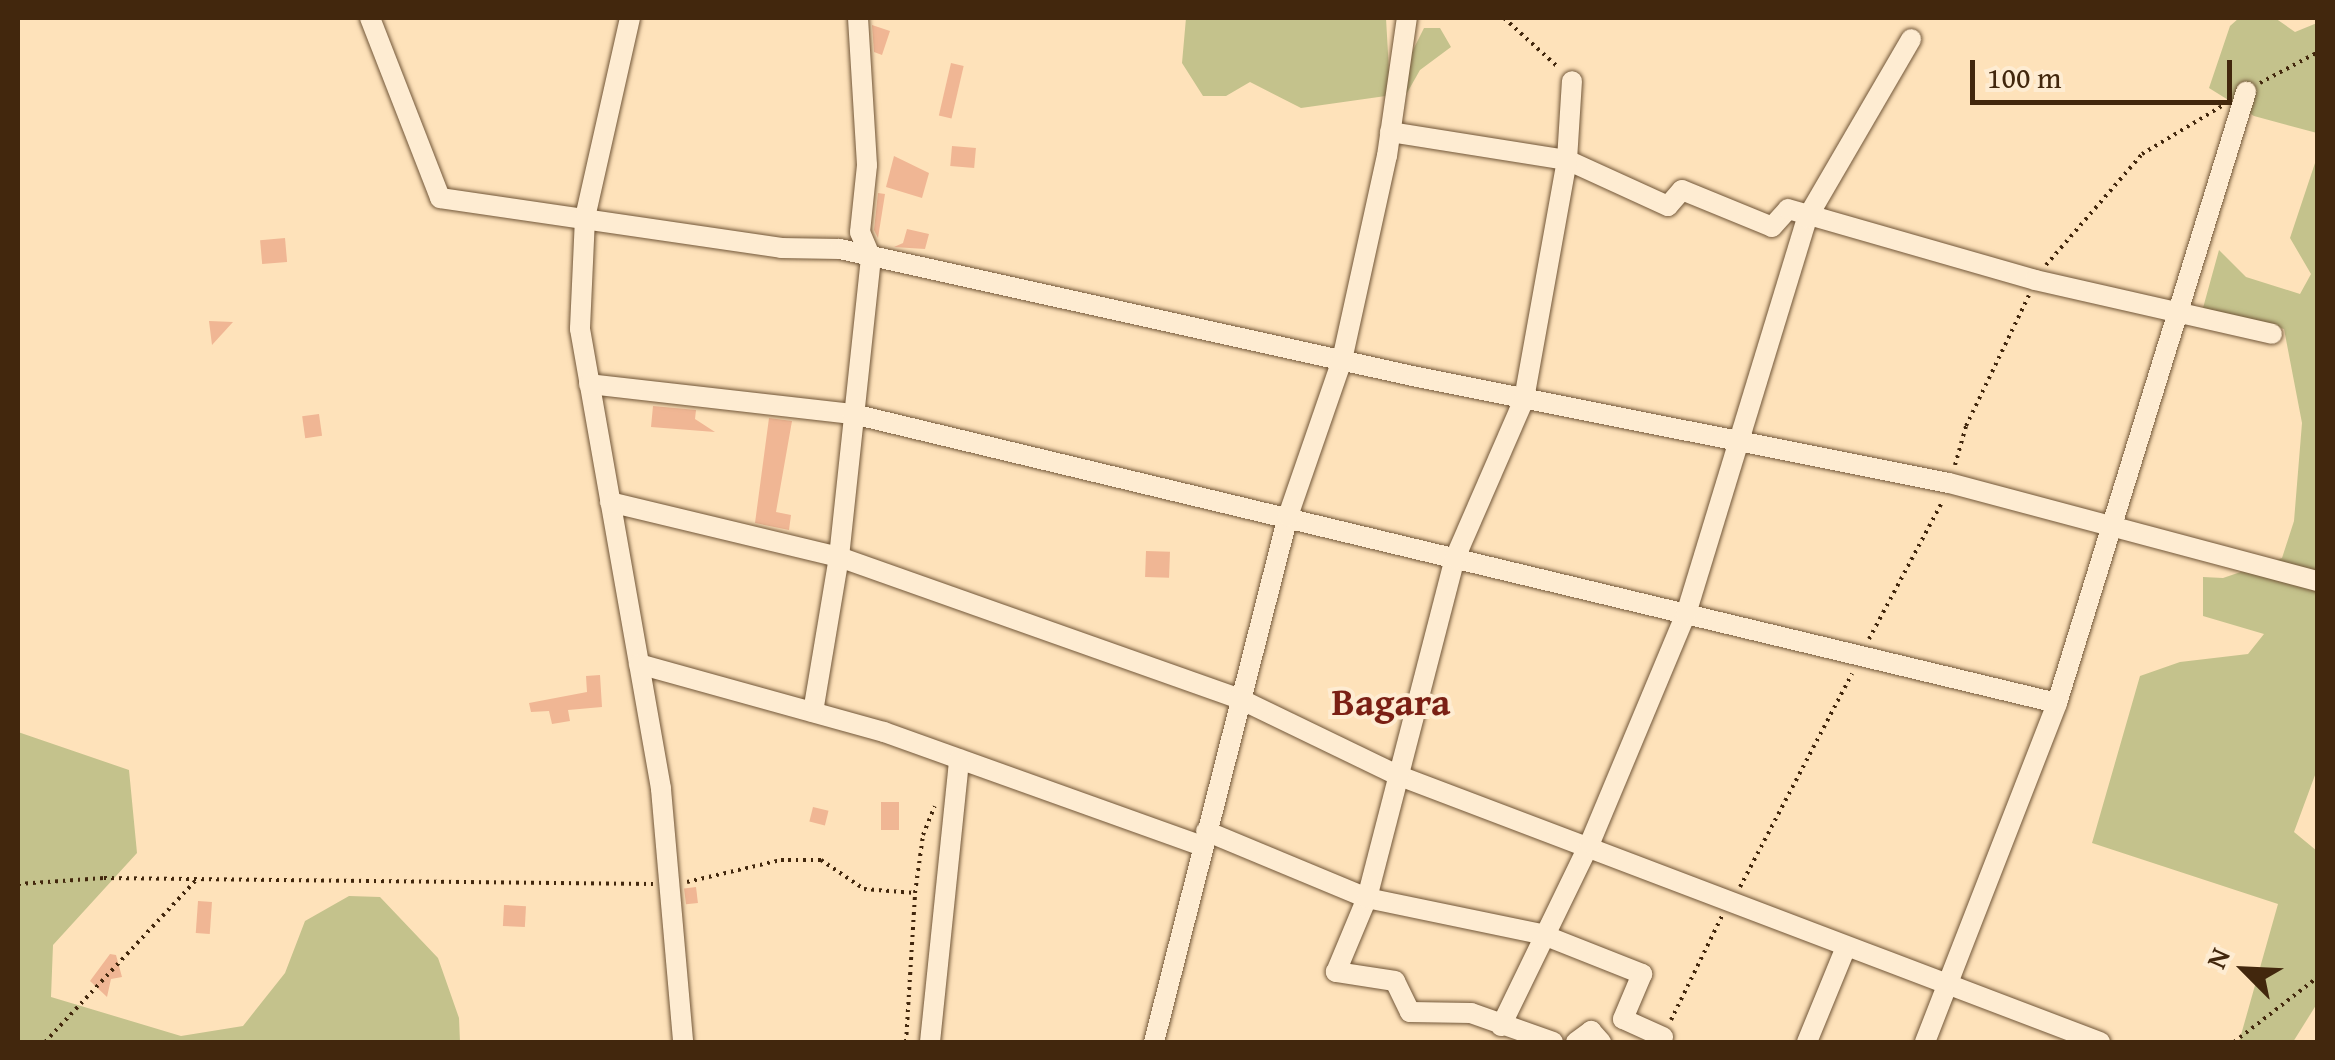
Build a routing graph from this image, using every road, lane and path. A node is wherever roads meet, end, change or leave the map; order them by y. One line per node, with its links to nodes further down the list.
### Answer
1 (370, 18): 12 (street)
2 (630, 18): 12 (street)
3 (858, 18): 14 (street)
4 (1407, 18): 10 (street)
5 (1504, 18): 8 (path)
6 (1910, 39): 13 (street)
7 (2318, 52): 9 (path)
8 (1572, 81): 11 (street)
9 (2246, 92): 15 (path); 16 (street)
10 (1390, 132): 11 (street); 18 (street)
11 (1567, 160): 13 (street); 20 (street)
12 (585, 218): 14 (street); 19 (street)
13 (1806, 218): 15 (street); 22 (street)
14 (871, 258): 18 (street); 21 (street)
15 (2035, 280): 16 (street); 23 (path)
16 (2179, 314): 17 (street); 26 (street)
17 (2272, 334)
18 (1342, 360): 20 (street); 25 (street)
19 (590, 384): 21 (street); 24 (street)
20 (1524, 399): 22 (street); 28 (street)
21 (854, 414): 25 (street); 27 (street)
22 (1742, 442): 23 (street); 30 (street)
23 (1949, 483): 26 (street); 31 (path)
24 (610, 502): 27 (street); 32 (street)
25 (1288, 516): 28 (street); 33 (street)
26 (2114, 528): 29 (street); 34 (street)
27 (840, 556): 33 (street); 35 (street)
28 (1455, 558): 30 (street); 37 (street)
29 (2318, 582)
30 (1686, 614): 31 (street); 40 (street)
31 (1860, 657): 34 (street); 46 (path)
32 (639, 664): 35 (street); 43 (street)
33 (1238, 698): 37 (street); 39 (street)
34 (2057, 703): 50 (street)
35 (813, 712): 36 (street)
36 (959, 759): 39 (street); 56 (street)
37 (1397, 775): 40 (street); 45 (street)
38 (939, 797): 44 (path)
39 (1204, 838): 45 (street); 57 (street)
40 (1590, 843): 46 (street); 47 (street)
41 (197, 878): 42 (path); 43 (path); 53 (path)
42 (18, 884)
43 (669, 884): 44 (path); 54 (street)
44 (915, 893): 55 (path)
45 (1367, 898): 47 (street); 51 (street)
46 (1730, 903): 48 (street); 52 (path)
47 (1541, 934): 51 (street); 52 (street)
48 (1846, 947): 50 (street); 61 (street)
49 (2318, 977): 64 (path)
50 (1947, 985): 62 (street); 63 (street)
51 (1501, 1026): 58 (street)
52 (1663, 1036)
53 (45, 1042)
54 (682, 1042)
55 (906, 1042)
56 (930, 1042)
57 (1154, 1042)
58 (1553, 1042)
59 (1576, 1042): 60 (street)
60 (1601, 1042)
61 (1807, 1042)
62 (1925, 1042)
63 (2100, 1042)
64 (2234, 1042)

